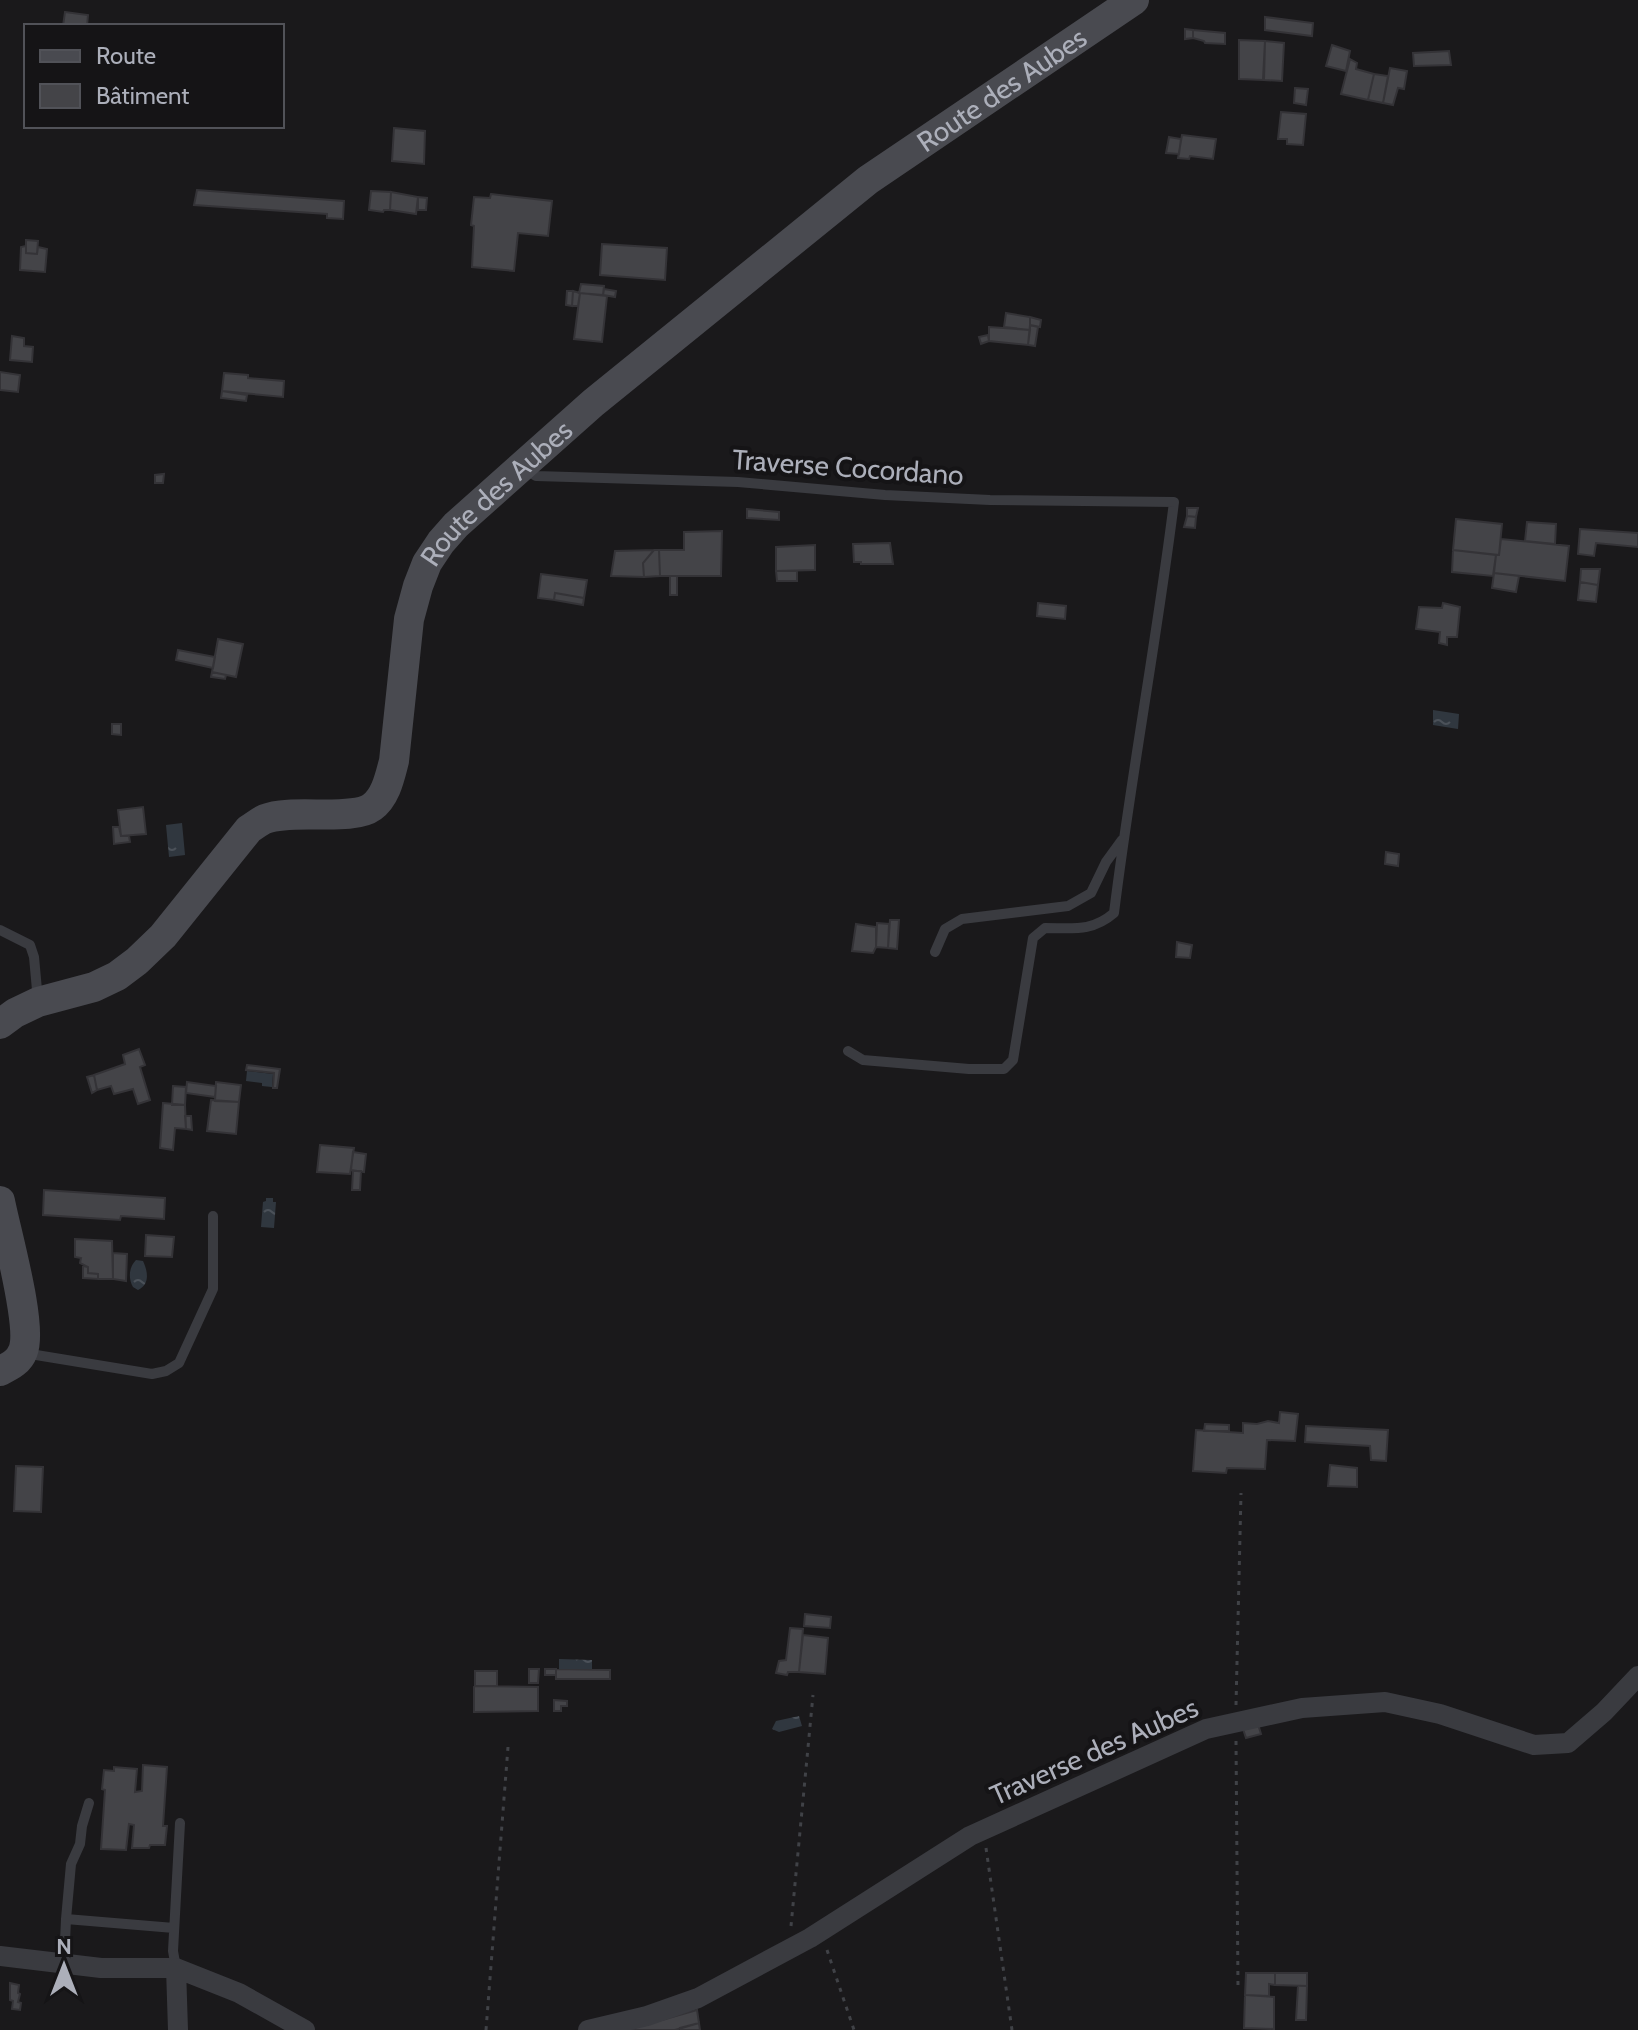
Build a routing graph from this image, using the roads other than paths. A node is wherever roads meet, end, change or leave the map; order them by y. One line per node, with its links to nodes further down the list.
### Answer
1 (1134, 0): 2 (street, Route des Aubes)
2 (521, 467): 3 (lane, Traverse Cocordano); 6 (street, Route des Aubes)
3 (1123, 839): 5 (lane); 8 (lane)
4 (0, 930): 6 (lane)
5 (935, 952)
6 (38, 1002): 7 (street, Route des Aubes)
7 (0, 1024)
8 (848, 1051)
9 (0, 1201): 11 (street)
10 (213, 1216): 11 (lane)
11 (11, 1362)
12 (1638, 1676): 22 (street, Traverse des Aubes)
13 (89, 1803): 15 (lane)
14 (180, 1823): 16 (lane)
15 (66, 1919): 16 (lane); 18 (lane)
16 (174, 1928): 19 (lane)
17 (0, 1956): 18 (street)
18 (64, 1964): 19 (street)
19 (176, 1968): 20 (street); 21 (street)
20 (178, 2030)
21 (305, 2030)
22 (588, 2030)

